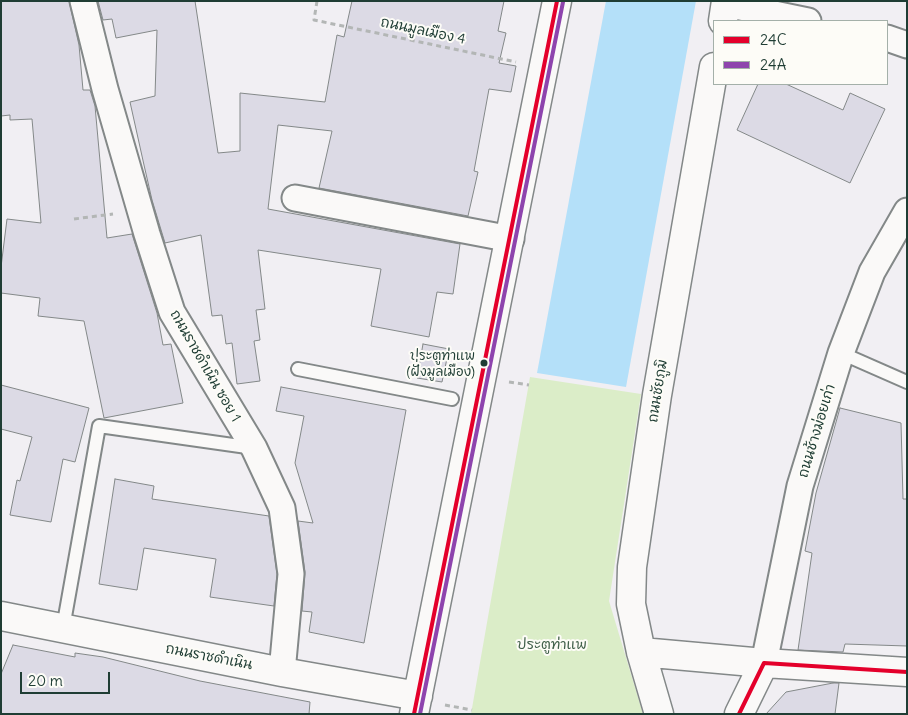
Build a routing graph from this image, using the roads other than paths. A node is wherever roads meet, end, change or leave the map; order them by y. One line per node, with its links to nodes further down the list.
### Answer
1 (83, 1): 15 (street, ถนนราชดำเนิน ซอย 1)
2 (557, 1): 10 (main road)
3 (725, 9): 4 (street)
4 (801, 20)
5 (888, 38): 6 (street)
6 (907, 45)
7 (713, 73): 18 (main road, ถนนชัยภูมิ)
8 (295, 198): 10 (street)
9 (907, 211): 11 (street, ถนนช้างม่อยเก่า)
10 (510, 240): 22 (main road)
11 (842, 353): 13 (lane); 19 (street, ถนนช้างม่อยเก่า)
12 (298, 368): 14 (lane)
13 (907, 382)
14 (452, 398)
15 (254, 448): 17 (lane); 20 (street, ถนนราชดำเนิน ซอย 1)
16 (1, 616): 17 (main road, ถนนราชดำเนิน)
17 (63, 628): 20 (main road, ถนนราชดำเนิน)
18 (641, 652): 19 (main road); 23 (main road, ถนนชัยภูมิ)
19 (764, 663): 21 (main road); 24 (main road)
20 (282, 672): 22 (main road, ถนนราชดำเนิน)
21 (907, 672)
22 (424, 705)
23 (659, 714)
24 (739, 714)

